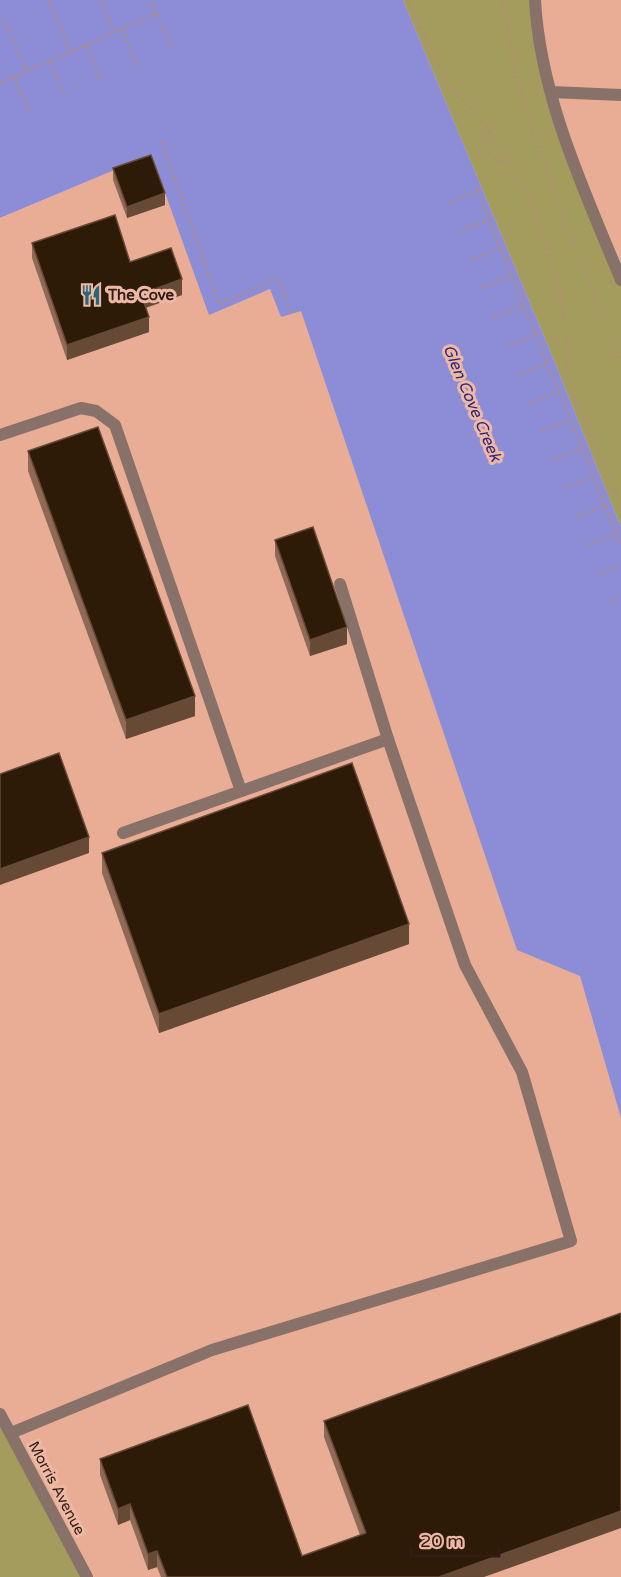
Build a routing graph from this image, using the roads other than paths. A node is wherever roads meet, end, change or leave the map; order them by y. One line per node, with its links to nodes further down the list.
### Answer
1 (535, 0): 2 (street)
2 (551, 93): 3 (street); 4 (street)
3 (621, 95)
4 (621, 280)
5 (0, 435): 8 (street)
6 (340, 584): 7 (street)
7 (388, 739): 8 (street); 11 (street)
8 (241, 791): 9 (street)
9 (123, 833)
10 (0, 1414): 11 (street, Morris Avenue)
11 (11, 1433): 12 (street, Morris Avenue)
12 (87, 1577)

